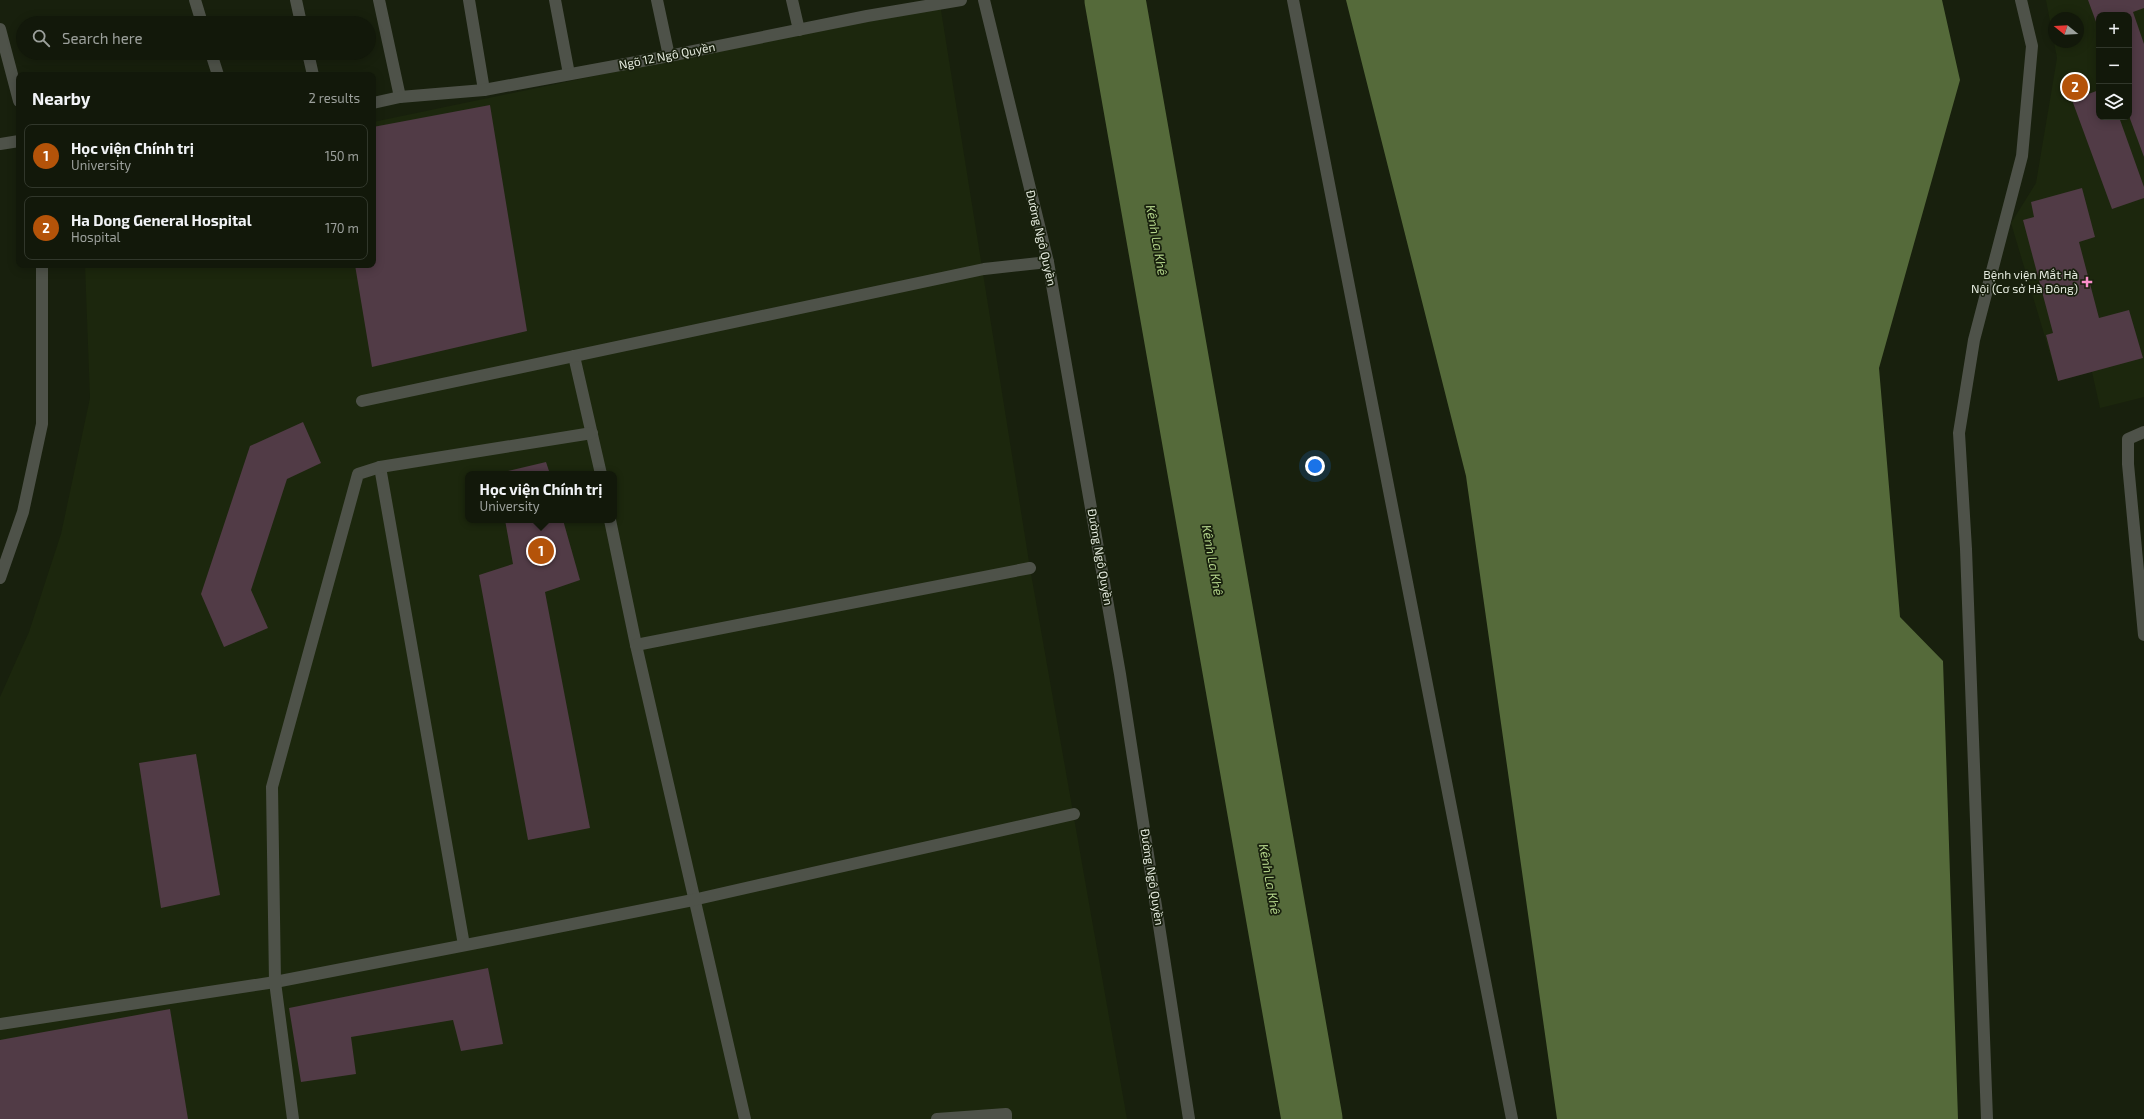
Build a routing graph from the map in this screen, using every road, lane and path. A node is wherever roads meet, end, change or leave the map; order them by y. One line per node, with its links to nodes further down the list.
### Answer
1 (195, 0): 12 (street)
2 (296, 0): 13 (street)
3 (379, 0): 24 (street)
4 (469, 0): 23 (street)
5 (555, 0): 21 (street)
6 (657, 0): 16 (street)
7 (792, 0): 15 (street)
8 (961, 0): 15 (street, Ngõ 12 Ngô Quyền)
9 (984, 0): 28 (street, Đường Ngô Quyền)
10 (1293, 0): 51 (street)
11 (2021, 0): 52 (street)
12 (200, 16)
13 (299, 16)
14 (0, 29): 22 (street)
15 (799, 30): 16 (street, Ngõ 12 Ngô Quyền)
16 (669, 56): 21 (street, Ngõ 12 Ngô Quyền)
17 (213, 60): 19 (street)
18 (310, 60): 20 (street)
19 (217, 72)
20 (312, 72)
21 (569, 74): 23 (street, Ngõ 12 Ngô Quyền)
22 (16, 90)
23 (484, 90): 24 (street, Ngõ 12 Ngô Quyền)
24 (400, 97): 25 (street, Ngõ 12 Ngô Quyền)
25 (376, 102)
26 (16, 141): 27 (street)
27 (0, 144)
28 (1048, 262): 30 (street); 50 (street, Đường Ngô Quyền)
29 (42, 268): 38 (street)
30 (574, 356): 31 (street); 33 (street)
31 (362, 401)
32 (2144, 432): 39 (street)
33 (592, 433): 34 (street); 35 (street)
34 (380, 467): 43 (street); 44 (street)
35 (600, 471)
36 (611, 523): 40 (street)
37 (1030, 568): 40 (street)
38 (0, 578)
39 (2144, 635)
40 (636, 645): 42 (street)
41 (1074, 814): 42 (street)
42 (693, 900): 43 (street); 47 (street)
43 (464, 945): 44 (street)
44 (275, 982): 45 (street); 46 (street)
45 (0, 1024)
46 (293, 1119)
47 (744, 1119)
48 (937, 1119): 49 (street)
49 (1006, 1119)
50 (1189, 1119)
51 (1512, 1119)
52 (1987, 1119)

